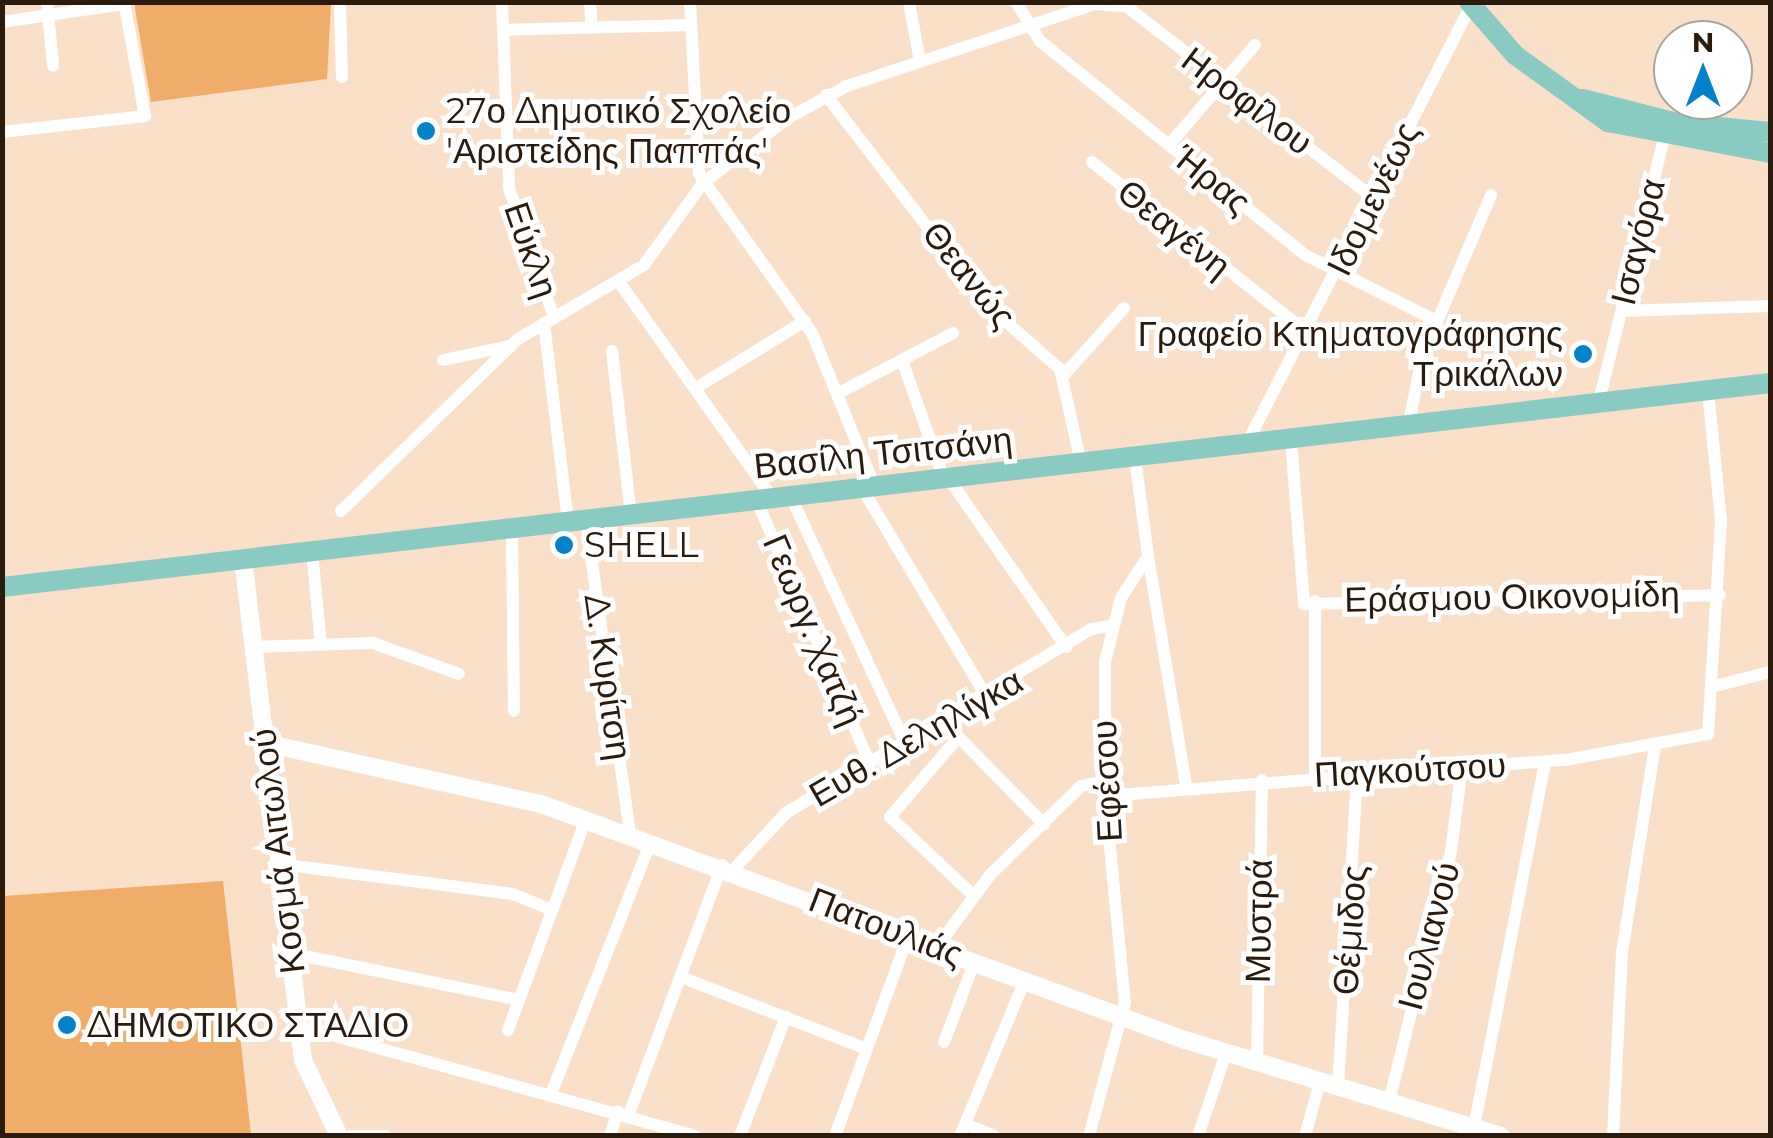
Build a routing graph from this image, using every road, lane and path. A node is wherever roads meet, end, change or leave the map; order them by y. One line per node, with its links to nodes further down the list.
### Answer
1 (48, 2): 11 (street)
2 (340, 2): 20 (street)
3 (502, 2): 16 (street, Εύκλη)
4 (590, 2): 14 (street)
5 (690, 2): 13 (street)
6 (910, 2): 18 (street)
7 (1016, 2): 15 (street, Ήρας)
8 (124, 3): 11 (street); 24 (street)
9 (1119, 3): 15 (street); 21 (street, Ηροφίλου)
10 (1470, 4): 23 (main road); 32 (street, Ιδομενέως)
11 (49, 18): 12 (street); 19 (street)
12 (2, 22)
13 (690, 25): 14 (street); 30 (street)
14 (592, 28): 16 (street)
15 (1027, 28): 18 (street); 27 (street, Ήρας)
16 (503, 30): 38 (street, Εύκλη)
17 (1255, 45): 21 (street)
18 (920, 62): 22 (street)
19 (54, 66)
20 (342, 77)
21 (1223, 82): 27 (street); 32 (street, Ηροφίλου)
22 (826, 96): 30 (street); 48 (street, Θεανώς)
23 (1577, 97): 25 (main road); 26 (main road)
24 (2, 132)
25 (1770, 132)
26 (1664, 138): 28 (main road); 37 (street, Ισαγόρα)
27 (1169, 145): 33 (street, Ήρας)
28 (1770, 153)
29 (1092, 162): 41 (street, Θεαγένη)
30 (702, 183): 34 (street); 39 (street)
31 (1491, 195): 40 (street)
32 (1376, 199): 33 (street, Ιδομενέως)
33 (1337, 275): 40 (street, Ήρας); 41 (street, Ιδομενέως)
34 (619, 282): 38 (street); 50 (street)
35 (1770, 306): 37 (street)
36 (1124, 308): 48 (street)
37 (1622, 311): 53 (street, Ισαγόρα)
38 (549, 320): 43 (street); 64 (street, Εύκλη)
39 (805, 321): 50 (street); 52 (street)
40 (1437, 321): 54 (street)
41 (1305, 331): 56 (street, Ιδομενέως)
42 (953, 334): 46 (street)
43 (510, 346): 45 (street); 62 (street)
44 (612, 352): 63 (street)
45 (443, 360)
46 (902, 360): 52 (street); 59 (street)
47 (1770, 373): 51 (main road)
48 (1064, 375): 58 (street)
49 (1770, 383): 51 (main road, Βασίλη Τσιτσάνη)
50 (696, 388): 61 (street)
51 (1716, 390): 53 (main road, Βασίλη Τσιτσάνη); 70 (street)
52 (838, 394): 60 (street)
53 (1598, 404): 54 (main road, Βασίλη Τσιτσάνη)
54 (1408, 428): 55 (main road, Βασίλη Τσιτσάνη)
55 (1291, 440): 56 (main road, Βασίλη Τσιτσάνη); 71 (street)
56 (1246, 445): 57 (main road, Βασίλη Τσιτσάνη)
57 (1134, 458): 58 (main road, Βασίλη Τσιτσάνη); 67 (street)
58 (1081, 463): 59 (main road, Βασίλη Τσιτσάνη)
59 (946, 479): 60 (main road, Βασίλη Τσιτσάνη); 75 (street)
60 (868, 487): 61 (main road, Βασίλη Τσιτσάνη); 79 (street)
61 (773, 497): 63 (main road, Βασίλη Τσιτσάνη); 83 (street); 86 (street, Γεωργ. Χατζή)
62 (341, 512)
63 (631, 514): 64 (main road, Βασίλη Τσιτσάνη)
64 (577, 521): 65 (main road, Βασίλη Τσιτσάνη); 97 (street, Δ. Κυρίτση)
65 (512, 528): 66 (main road, Βασίλη Τσιτσάνη); 80 (street)
66 (312, 551): 68 (main road, Βασίλη Τσιτσάνη); 73 (street)
67 (1148, 556): 72 (street, Εφέσου); 93 (street)
68 (243, 559): 69 (main road, Βασίλη Τσιτσάνη); 74 (street, Κοσμά Αιτωλού)
69 (2, 587)
70 (1720, 595): 71 (street, Εράσμου Οικονομίδη); 78 (street)
71 (1310, 603): 90 (street)
72 (1111, 626): 75 (street, Ευθ. Δεληλίγκα); 91 (street, Εφέσου)
73 (321, 644): 74 (street); 77 (street)
74 (254, 647): 84 (street, Κοσμά Αιτωλού)
75 (1066, 648): 79 (street, Ευθ. Δεληλίγκα)
76 (1770, 672): 78 (street)
77 (459, 674)
78 (1715, 686): 85 (street, Παγκούτσου)
79 (986, 696): 81 (street, Ευθ. Δεληλίγκα)
80 (514, 711)
81 (942, 720): 82 (street); 83 (street, Ευθ. Δεληλίγκα)
82 (956, 740): 96 (street); 101 (street)
83 (904, 741): 86 (street, Ευθ. Δεληλίγκα)
84 (265, 743): 95 (street, Πατουλιάς); 99 (street, Κοσμά Αιτωλού)
85 (1655, 745): 87 (street, Παγκούτσου); 136 (street)
86 (870, 761): 100 (street, Ευθ. Δεληλίγκα)
87 (1545, 762): 88 (street, Παγκούτσου); 122 (street)
88 (1462, 768): 89 (street, Παγκούτσου); 120 (street, Ιουλιανού)
89 (1357, 772): 90 (street, Παγκούτσου); 118 (street, Θέμιδος)
90 (1314, 775): 92 (street, Παγκούτσου)
91 (1104, 780): 94 (street, Εφέσου); 96 (street)
92 (1262, 780): 93 (street, Παγκούτσου); 117 (street, Μυστρά)
93 (1186, 786): 94 (street, Παγκούτσου)
94 (1105, 796): 110 (street, Εφέσου)
95 (586, 819): 97 (street, Πατουλιάς); 102 (street)
96 (1044, 824): 101 (street)
97 (630, 835): 98 (street, Πατουλιάς)
98 (651, 842): 100 (street, Πατουλιάς); 119 (street)
99 (279, 864): 102 (street); 105 (street, Κοσμά Αιτωλού)
100 (728, 867): 103 (street, Πατουλιάς); 107 (street, Ευθ. Δεληλίγκα)
101 (973, 895): 104 (street)
102 (552, 910): 109 (street)
103 (908, 936): 104 (street, Πατουλιάς); 115 (street)
104 (937, 947): 106 (street, Πατουλιάς)
105 (290, 952): 109 (street); 112 (street, Κοσμά Αιτωλού)
106 (975, 961): 108 (street, Πατουλιάς); 114 (street)
107 (680, 977): 111 (street); 121 (street, Ευθ. Δεληλίγκα)
108 (1025, 980): 110 (street, Πατουλιάς); 123 (street)
109 (519, 1000): 113 (street)
110 (1124, 1017): 116 (street, Πατουλιάς); 132 (street)
111 (786, 1018): 115 (street); 129 (street)
112 (300, 1026): 119 (street); 124 (street, Κοσμά Αιτωλού)
113 (508, 1030)
114 (944, 1042)
115 (867, 1049): 130 (street)
116 (1226, 1053): 117 (street, Πατουλιάς); 133 (street)
117 (1256, 1062): 118 (street, Πατουλιάς)
118 (1329, 1084): 120 (street, Πατουλιάς); 134 (street, Θέμιδος)
119 (552, 1094): 121 (street)
120 (1388, 1102): 122 (street, Πατουλιάς)
121 (624, 1113): 127 (street, Ευθ. Δεληλίγκα); 128 (street)
122 (1474, 1128): 135 (street, Πατουλιάς)
123 (963, 1130): 131 (street)
124 (339, 1136)
125 (350, 1136): 126 (street)
126 (385, 1136)
127 (610, 1136)
128 (694, 1136)
129 (740, 1136)
130 (835, 1136)
131 (994, 1136)
132 (1089, 1136)
133 (1198, 1136)
134 (1305, 1136)
135 (1501, 1136)
136 (1612, 1136)

